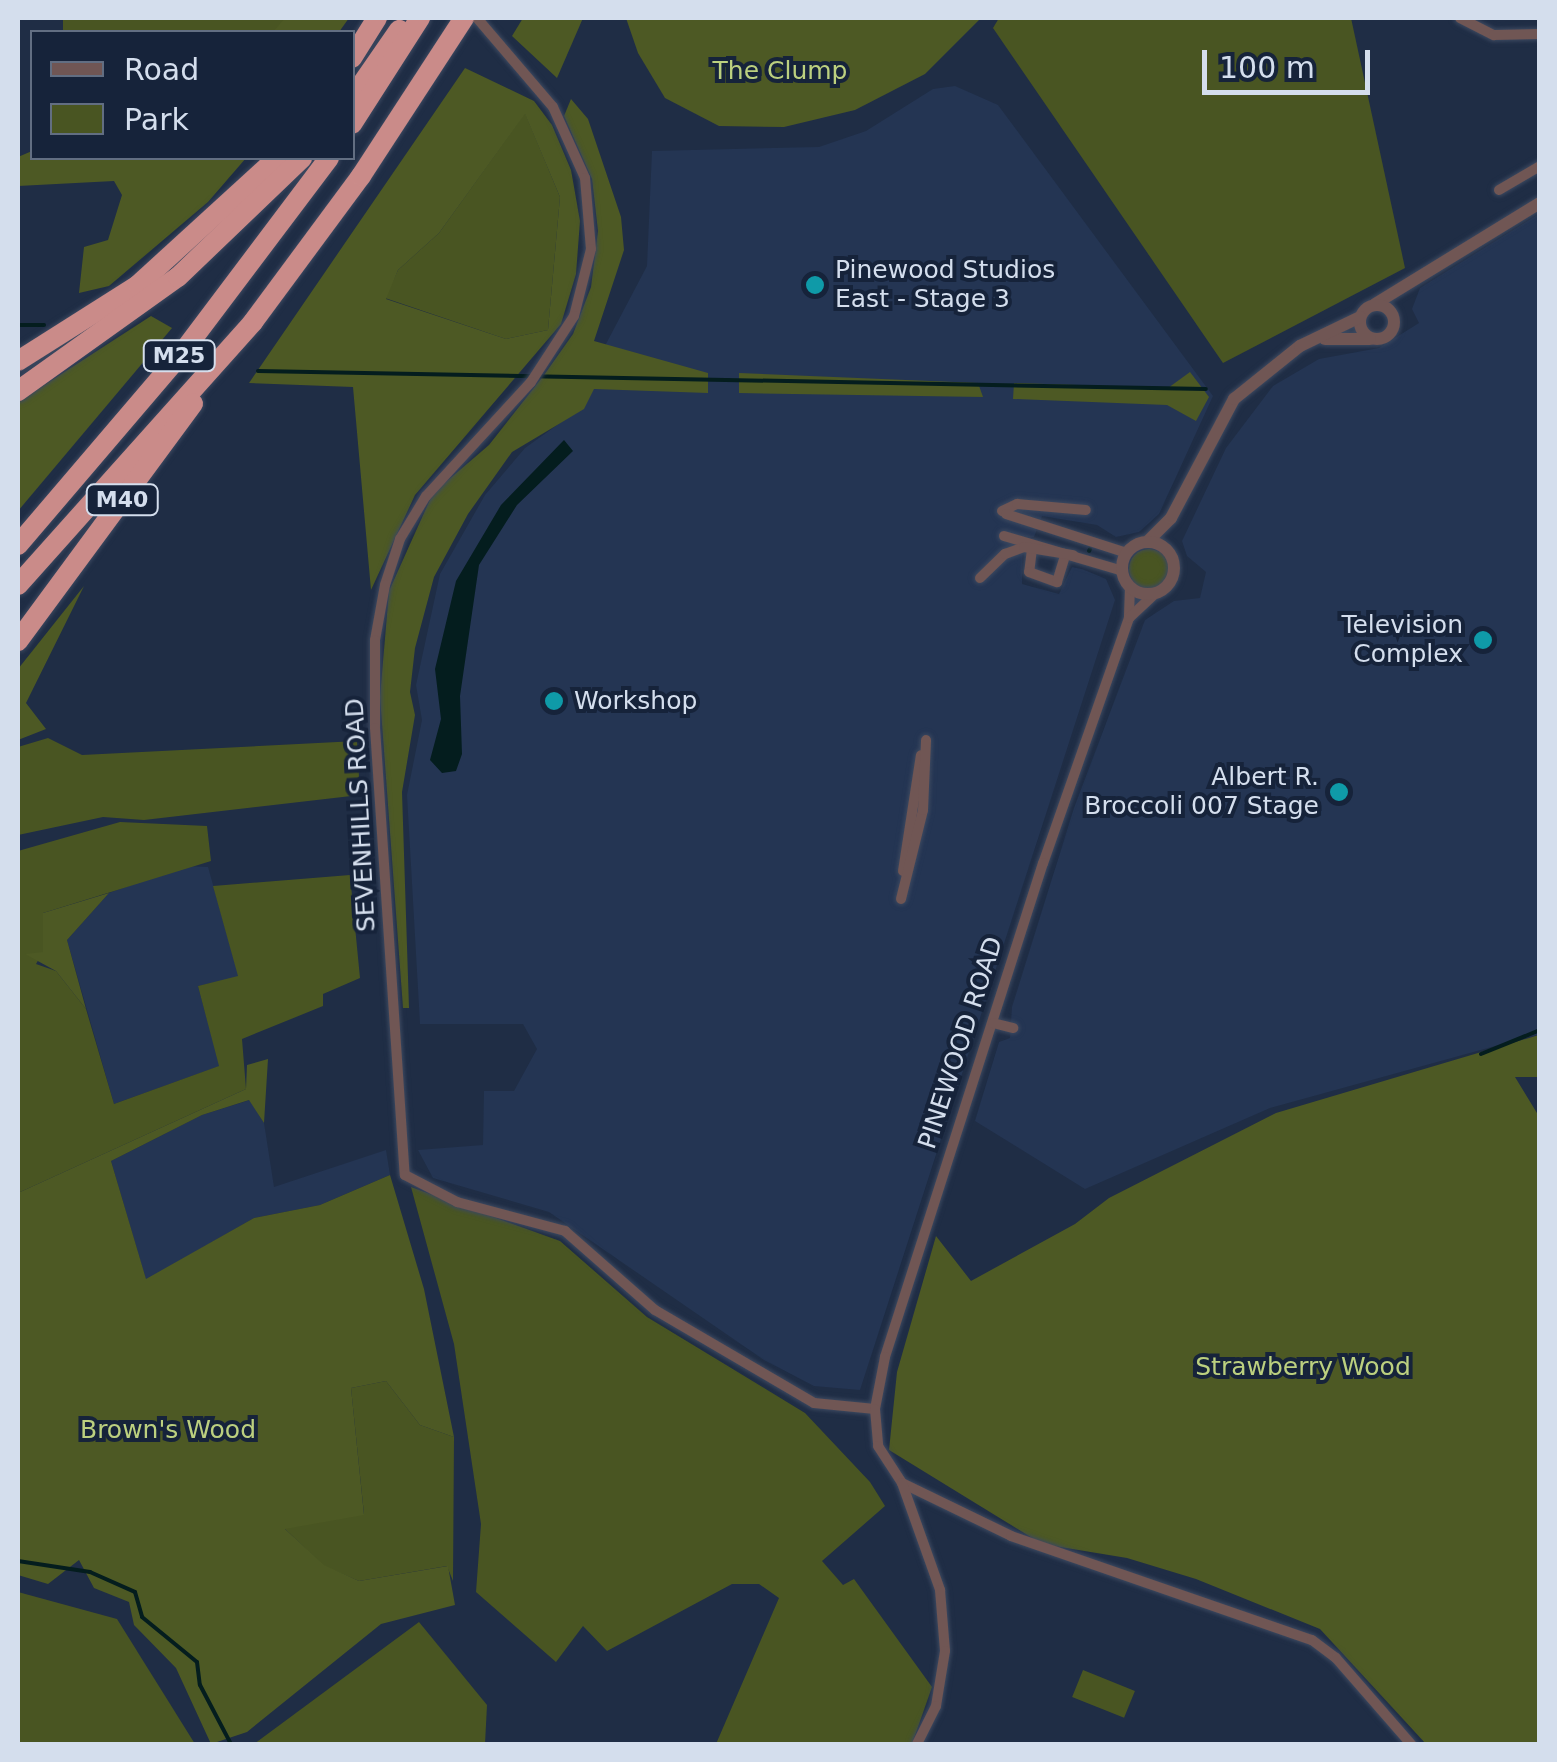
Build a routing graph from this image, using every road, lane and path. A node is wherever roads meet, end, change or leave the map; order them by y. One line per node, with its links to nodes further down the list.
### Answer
1 (377, 18): 9 (highway)
2 (397, 18): 10 (highway)
3 (408, 18): 11 (highway)
4 (420, 18): 12 (highway)
5 (464, 18): 25 (highway, M25)
6 (477, 18): 48 (street, SEVENHILLS ROAD)
7 (1460, 18): 8 (street)
8 (1540, 34)
9 (355, 53)
10 (355, 81)
11 (355, 94)
12 (355, 119)
13 (293, 160): 26 (highway, M25)
14 (293, 160): 27 (highway, M25)
15 (327, 160): 32 (highway, M25)
16 (1540, 166): 17 (street)
17 (1499, 190)
18 (1540, 203): 19 (street)
19 (1420, 274): 20 (street); 21 (street)
20 (1375, 304): 21 (street); 22 (street)
21 (1392, 313): 23 (street)
22 (1360, 317): 23 (street); 24 (street)
23 (1373, 338): 24 (street)
24 (1312, 340): 29 (street)
25 (224, 357): 40 (highway, M25); 44 (highway, M40)
26 (18, 361)
27 (18, 391)
28 (1086, 510): 34 (street)
29 (1171, 518): 31 (street); 36 (street)
30 (1004, 536): 35 (street)
31 (1147, 542): 34 (street); 36 (street)
32 (18, 545)
33 (1032, 550): 37 (street); 37 (street); 39 (street)
34 (1127, 553): 38 (street)
35 (1079, 554): 37 (street); 38 (street)
36 (1170, 554): 42 (street)
37 (1065, 556)
38 (1122, 571): 41 (street)
39 (980, 578)
40 (18, 585)
41 (1130, 587): 42 (street); 43 (street, PINEWOOD ROAD)
42 (1156, 593): 43 (street, PINEWOOD ROAD)
43 (1129, 618): 46 (street, PINEWOOD ROAD)
44 (18, 641)
45 (926, 740): 45 (street)
46 (993, 1023): 47 (street); 48 (street, PINEWOOD ROAD)
47 (1013, 1028)
48 (876, 1409): 49 (street, PINEWOOD ROAD)
49 (902, 1484): 50 (street, PINEWOOD ROAD); 51 (street)
50 (917, 1744)
51 (1412, 1744)

